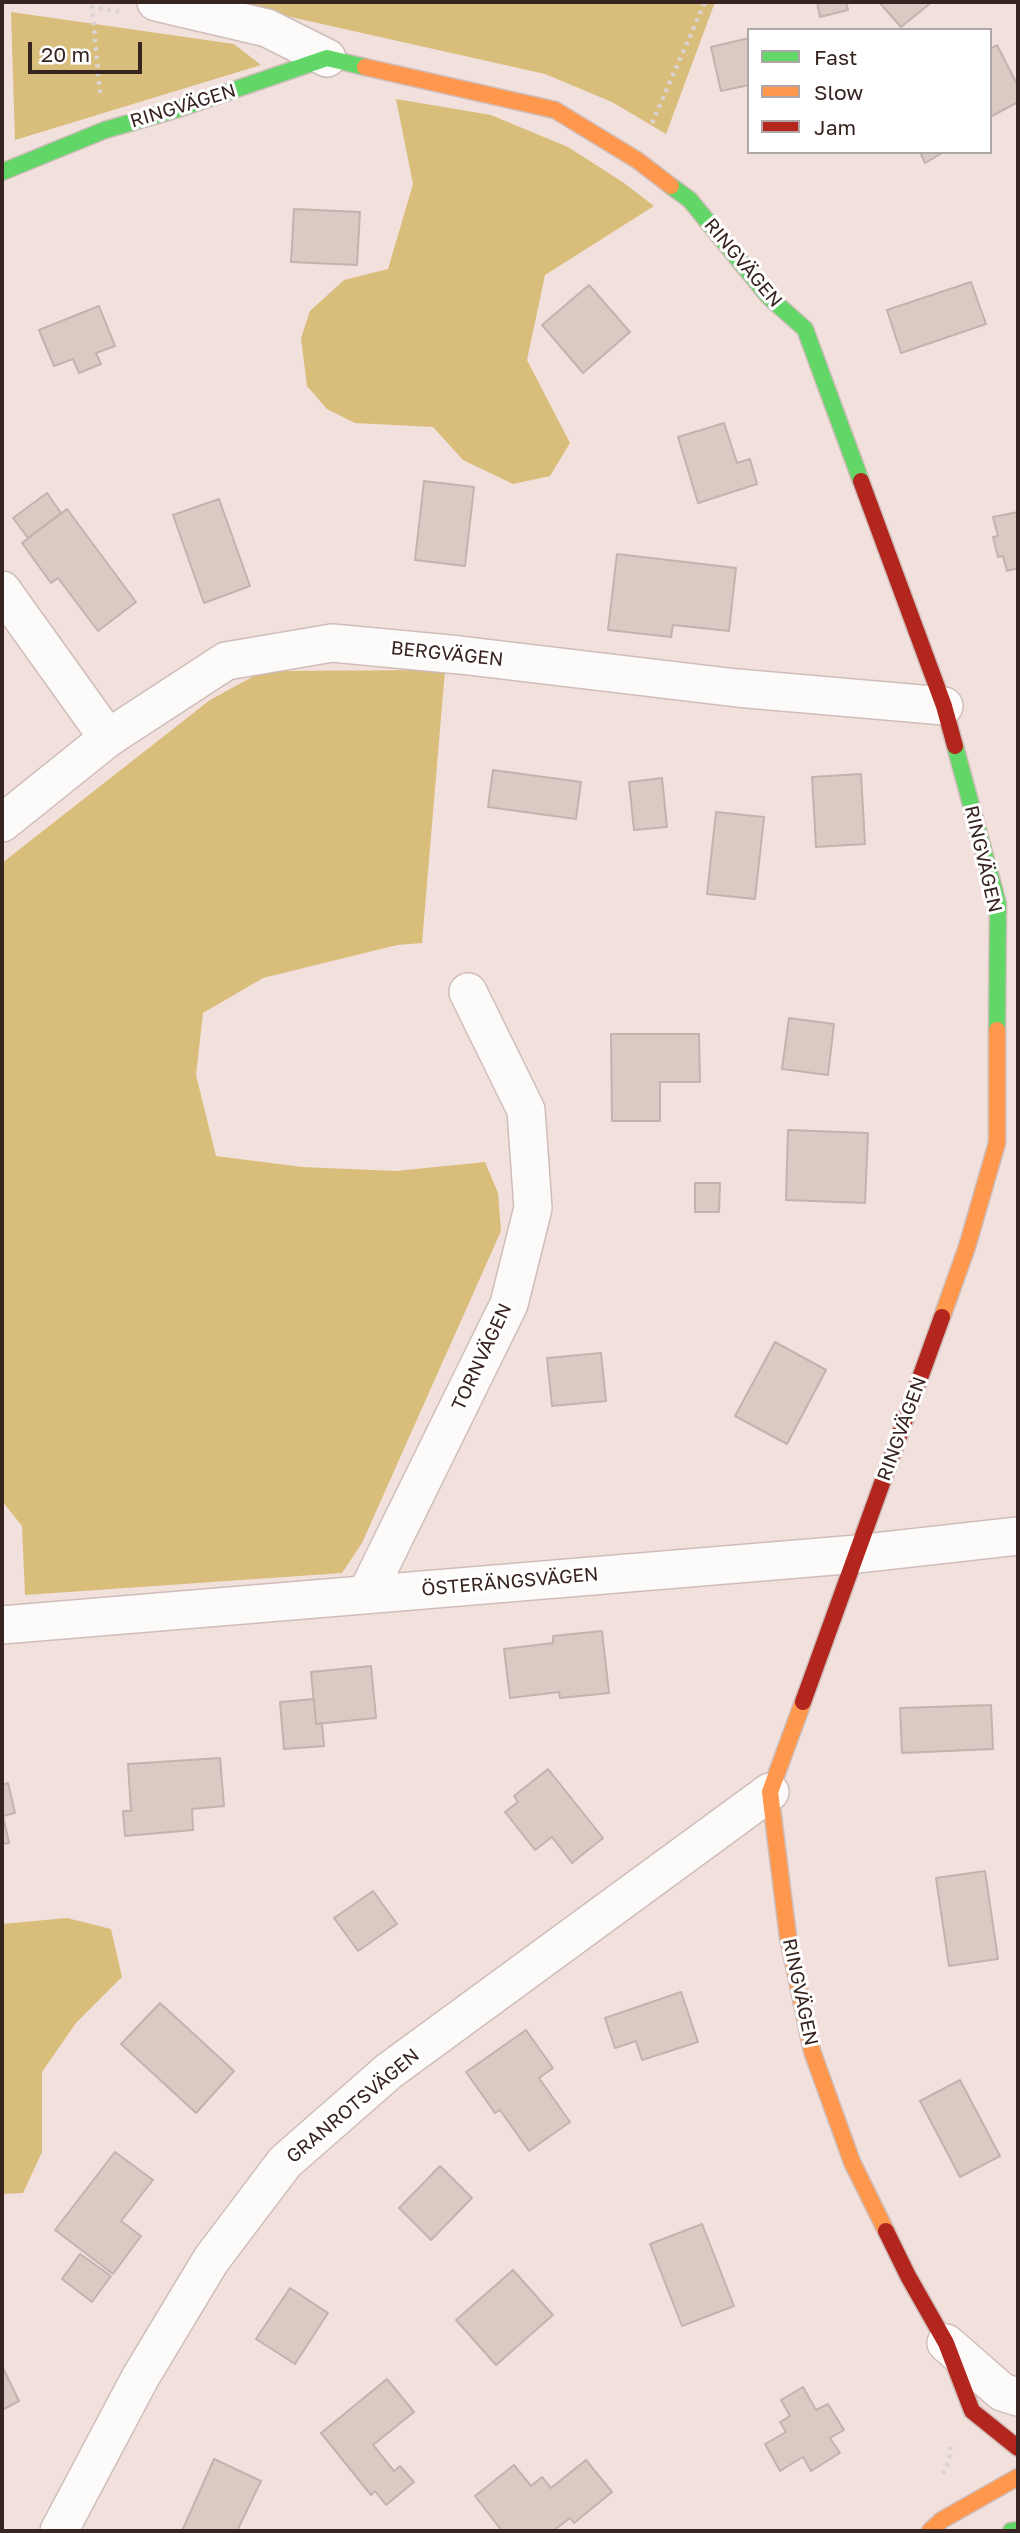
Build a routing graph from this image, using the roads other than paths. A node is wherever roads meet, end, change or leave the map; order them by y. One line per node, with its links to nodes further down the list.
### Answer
1 (139, 7): 2 (street)
2 (327, 58): 3 (street, RINGVÄGEN); 5 (street, RINGVÄGEN)
3 (2, 172)
4 (2, 590): 6 (street)
5 (944, 706): 6 (street, BERGVÄGEN); 8 (street, RINGVÄGEN)
6 (108, 738): 7 (street, BERGVÄGEN)
7 (2, 823)
8 (1008, 903): 11 (street, RINGVÄGEN)
9 (468, 992): 12 (street, TORNVÄGEN)
10 (1018, 1536): 11 (street, ÖSTERÄNGSVÄGEN)
11 (857, 1553): 12 (street, ÖSTERÄNGSVÄGEN); 14 (street, RINGVÄGEN)
12 (368, 1593): 13 (street, ÖSTERÄNGSVÄGEN)
13 (2, 1625)
14 (770, 1792): 15 (street, RINGVÄGEN); 20 (street, GRANROTSVÄGEN)
15 (946, 2343): 16 (street, RINGVÄGEN); 17 (street, RINGVÄGEN)
16 (1018, 2398)
17 (1018, 2448)
18 (1018, 2477): 21 (street)
19 (1018, 2530): 22 (street)
20 (59, 2531)
21 (930, 2531)
22 (1011, 2531)

